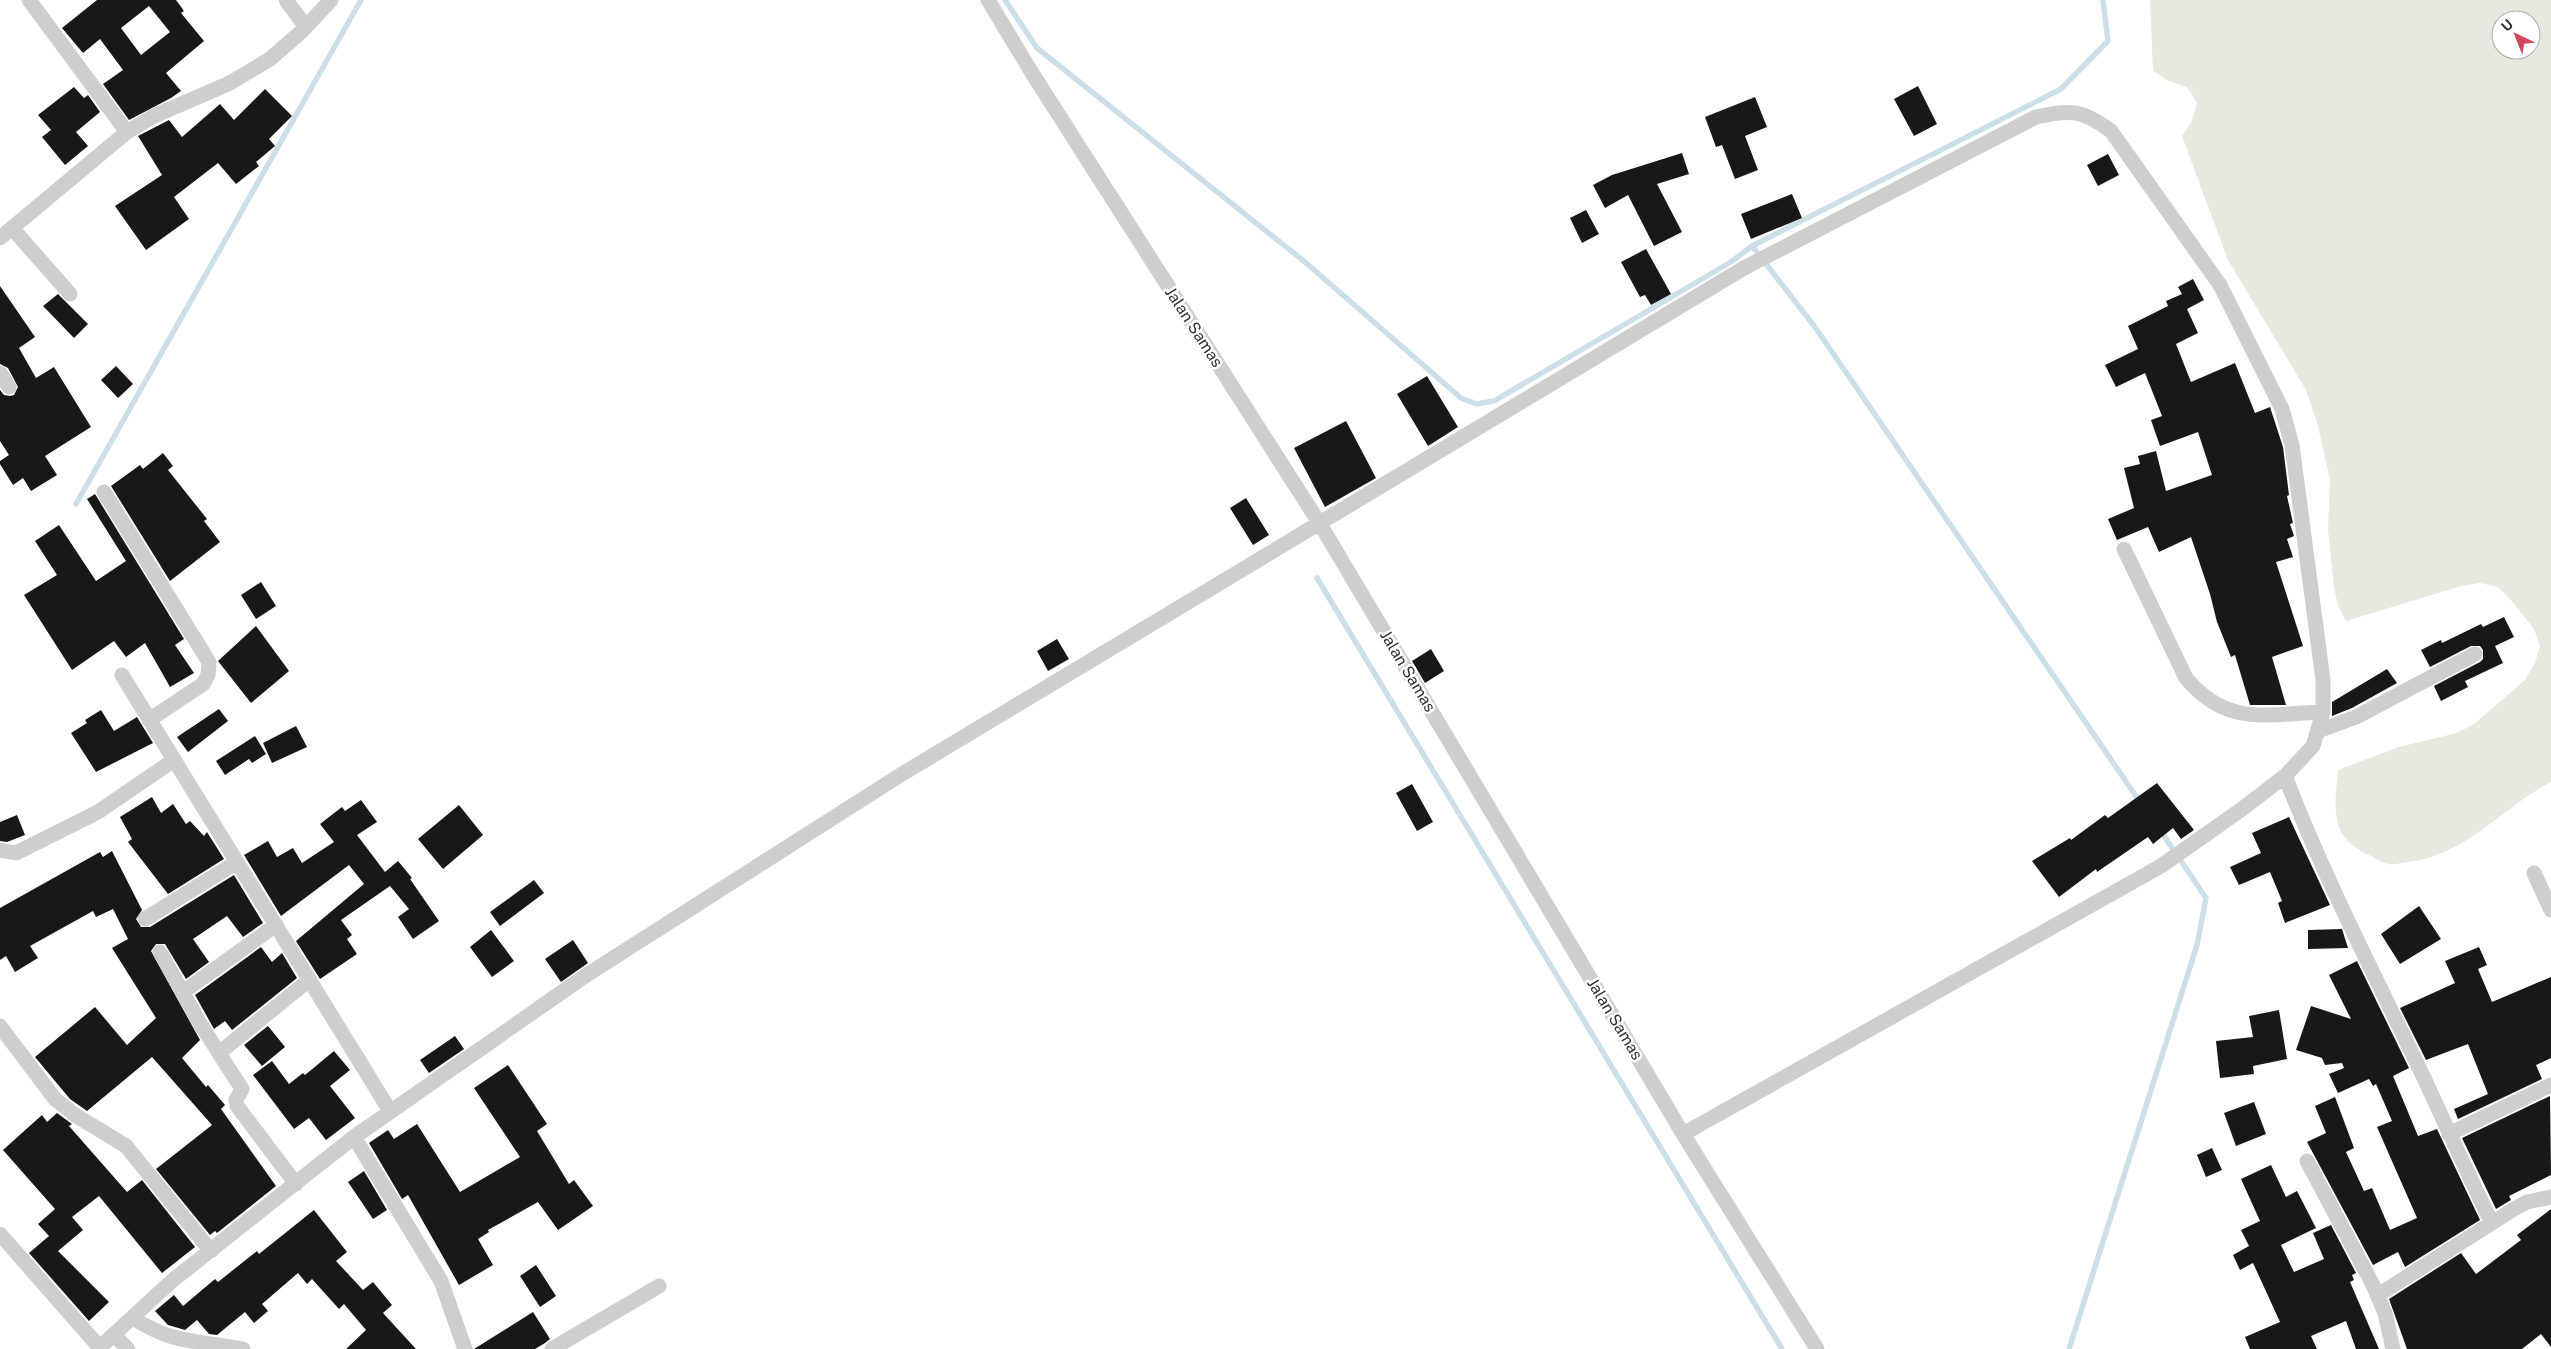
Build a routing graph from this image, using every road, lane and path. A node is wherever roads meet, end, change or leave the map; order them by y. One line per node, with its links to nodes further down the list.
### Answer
1 (29, 0): 6 (street)
2 (286, 0): 5 (street)
3 (331, 0): 5 (street)
4 (988, 0): 13 (street, Jalan Samas)
5 (306, 27): 6 (street)
6 (127, 132): 7 (street)
7 (12, 228): 8 (street); 9 (street)
8 (0, 238)
9 (70, 294)
10 (0, 373): 11 (street)
11 (10, 387)
12 (104, 492): 18 (street)
13 (1320, 524): 17 (street); 34 (street); 35 (street, Jalan Samas)
14 (2124, 549): 17 (street)
15 (2475, 654): 19 (street)
16 (122, 674): 18 (street)
17 (2323, 712): 19 (street)
18 (149, 720): 20 (street)
19 (2318, 731): 21 (street)
20 (174, 760): 22 (street); 23 (street)
21 (2285, 776): 35 (street); 36 (street)
22 (0, 850)
23 (237, 862): 26 (street); 27 (street)
24 (2534, 873): 25 (street)
25 (2551, 910)
26 (145, 919)
27 (276, 925): 29 (street); 30 (street)
28 (160, 952): 30 (street)
29 (309, 980): 32 (street); 34 (street)
30 (183, 992): 32 (street)
31 (0, 1026): 43 (street)
32 (219, 1053): 39 (street)
33 (2551, 1085): 36 (street)
34 (390, 1111): 37 (street)
35 (1683, 1134): 53 (street, Jalan Samas)
36 (2449, 1134): 41 (street)
37 (354, 1137): 39 (street); 51 (street)
38 (2307, 1161): 45 (street)
39 (296, 1184): 43 (street)
40 (2551, 1198): 41 (street)
41 (2492, 1222): 45 (street)
42 (0, 1234): 48 (street)
43 (211, 1251): 46 (street)
44 (659, 1286): 52 (street)
45 (2378, 1295): 54 (street)
46 (133, 1318): 47 (street); 50 (street)
47 (114, 1336): 48 (street); 49 (street)
48 (99, 1348)
49 (128, 1349)
50 (243, 1349)
51 (465, 1349)
52 (552, 1349)
53 (1817, 1349)
54 (2393, 1349)

